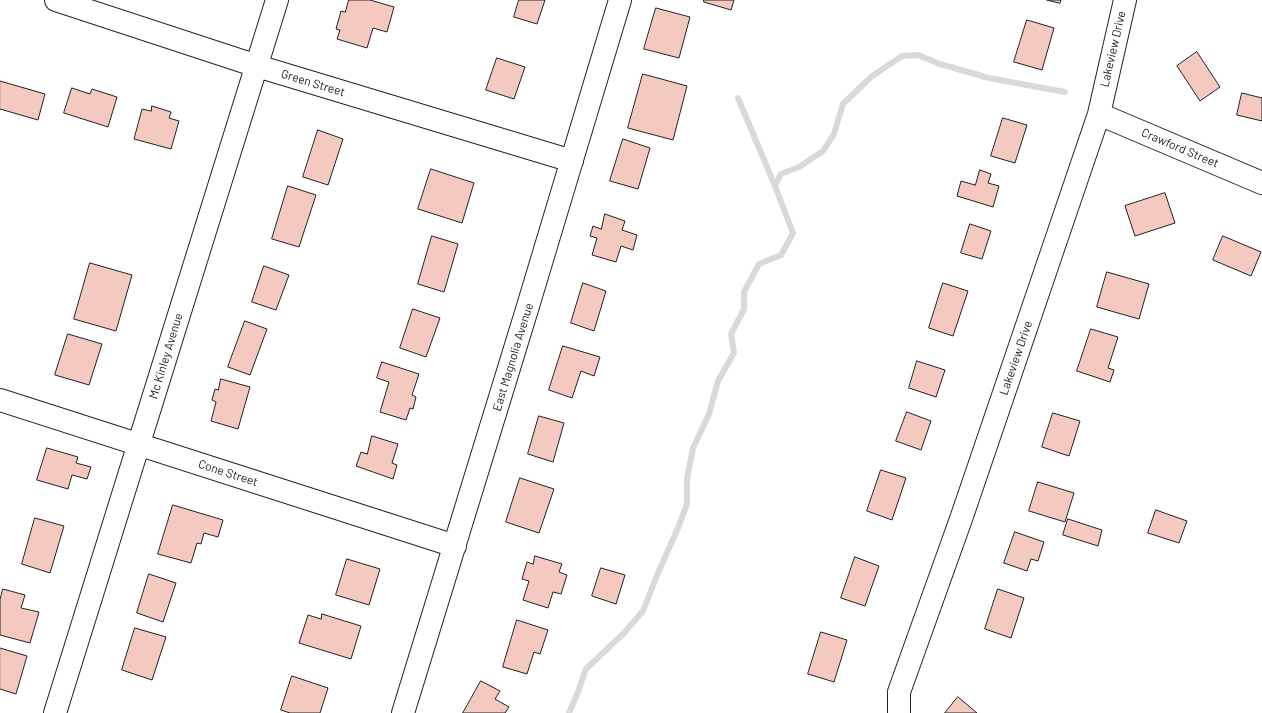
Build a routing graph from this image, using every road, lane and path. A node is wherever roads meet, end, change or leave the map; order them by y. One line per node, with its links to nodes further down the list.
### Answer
1 (56, 0): 5 (street, Green Street)
2 (277, 0): 5 (street, Mc Kinley Avenue)
3 (620, 0): 7 (street, East Magnolia Avenue)
4 (1125, 0): 6 (street, Lakeview Drive)
5 (257, 66): 7 (street, Green Street); 10 (street, Mc Kinley Avenue)
6 (1099, 114): 8 (street, Crawford Street); 14 (street, Lakeview Drive)
7 (572, 161): 11 (street, East Magnolia Avenue)
8 (1262, 183)
9 (0, 400): 10 (street, Cone Street)
10 (139, 444): 11 (street, Cone Street); 12 (street, Mc Kinley Avenue)
11 (455, 546): 13 (street, East Magnolia Avenue)
12 (55, 713)
13 (403, 713)
14 (899, 713)

